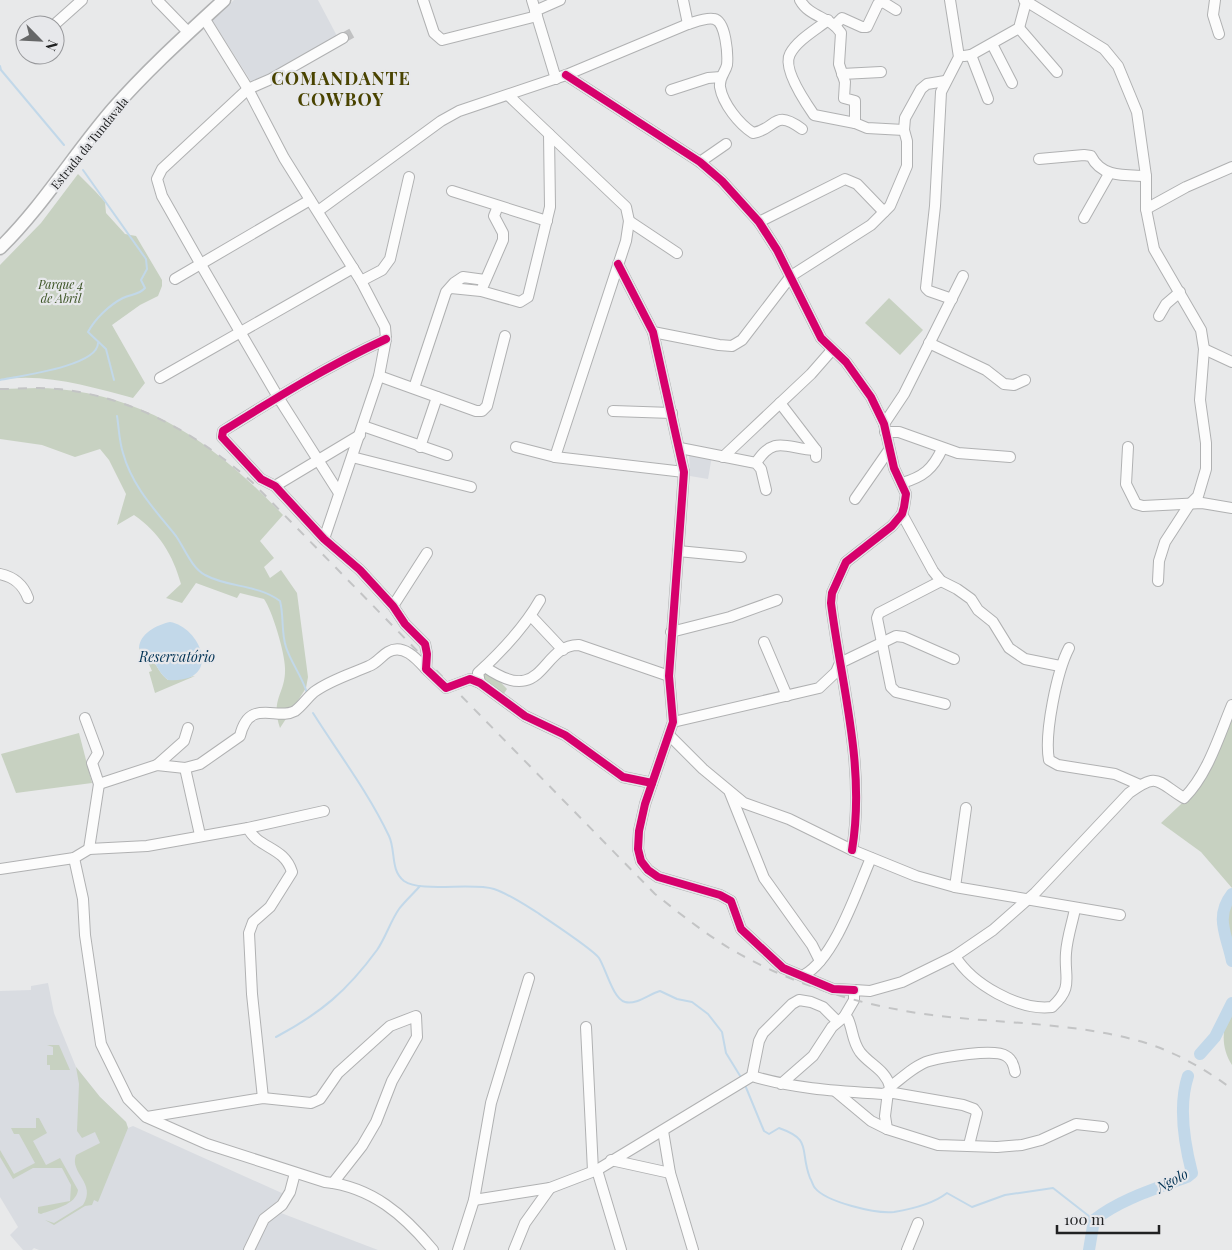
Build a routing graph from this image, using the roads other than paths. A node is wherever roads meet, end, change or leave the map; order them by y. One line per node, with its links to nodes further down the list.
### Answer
1 (82, 0): 14 (street)
2 (157, 0): 19 (street)
3 (224, 0): 15 (main road, Estrada da Tundavala)
4 (423, 0): 13 (street)
5 (532, 0): 13 (street)
6 (560, 0): 13 (street)
7 (683, 0): 17 (street)
8 (800, 0): 16 (street)
9 (950, 0): 24 (street)
10 (1214, 0): 20 (street)
11 (1025, 1): 18 (street); 45 (street)
12 (896, 10): 16 (street)
13 (536, 13): 28 (street)
14 (65, 15)
15 (204, 18): 19 (main road, Estrada da Tundavala); 32 (street)
16 (832, 22): 27 (street); 36 (street)
17 (688, 24): 28 (street); 29 (street)
18 (1019, 28): 22 (street); 26 (street)
19 (188, 32): 57 (main road, Estrada da Tundavala)
20 (1219, 34)
21 (343, 38): 32 (street)
22 (992, 44): 23 (street); 31 (street)
23 (971, 56): 24 (street); 35 (street)
24 (959, 57): 30 (street)
25 (881, 72): 27 (street)
26 (1057, 72)
27 (842, 74): 36 (street)
28 (561, 77): 34 (street); 42 (street)
29 (720, 77): 33 (street); 37 (street)
30 (945, 81): 38 (street); 70 (street)
31 (1012, 83)
32 (248, 88): 48 (street); 59 (street)
33 (671, 90)
34 (508, 95): 39 (street); 51 (street)
35 (988, 99)
36 (855, 123): 38 (street)
37 (802, 129)
38 (904, 130): 52 (street)
39 (549, 134): 54 (street); 55 (street)
40 (726, 144): 42 (street)
41 (1039, 159): 44 (street)
42 (700, 162): 56 (street)
43 (1232, 167): 50 (street)
44 (1109, 174): 45 (street); 53 (street)
45 (1146, 176): 50 (street)
46 (409, 177): 66 (street)
47 (452, 191): 49 (street)
48 (310, 200): 51 (street); 59 (street)
49 (498, 206): 54 (street); 65 (street)
50 (1146, 209): 69 (street)
51 (318, 211): 61 (street)
52 (884, 212): 56 (street); 62 (street)
53 (1084, 218)
54 (547, 220): 68 (street)
55 (629, 221): 58 (street); 60 (street)
56 (760, 222): 62 (street)
57 (0, 248)
58 (678, 253)
59 (200, 263): 64 (street); 73 (street)
60 (618, 264): 72 (street); 99 (street)
61 (353, 268): 66 (street); 73 (street)
62 (791, 276): 72 (street); 78 (street)
63 (963, 276): 70 (street)
64 (175, 279)
65 (485, 280): 67 (street); 68 (street)
66 (361, 281): 75 (street)
67 (451, 288): 68 (street); 83 (street)
68 (481, 292)
69 (1180, 292): 71 (street); 77 (street)
70 (952, 299): 76 (street)
71 (1158, 316)
72 (653, 332): 88 (street)
73 (242, 333): 81 (street); 84 (street)
74 (505, 336): 85 (street)
75 (386, 338): 80 (street); 84 (street)
76 (929, 343): 82 (street); 89 (street)
77 (1204, 349): 79 (street); 111 (street)
78 (832, 350): 86 (street); 89 (street)
79 (1232, 362)
80 (379, 376): 83 (street); 90 (street)
81 (160, 378)
82 (1026, 380)
83 (414, 388): 85 (street)
84 (278, 397): 102 (street); 106 (street)
85 (437, 397): 91 (street)
86 (780, 403): 100 (street); 103 (street)
87 (613, 411): 88 (street)
88 (672, 413): 94 (street)
89 (884, 428): 95 (street); 96 (street)
90 (362, 431): 91 (street); 98 (street); 102 (street)
91 (420, 447): 97 (street)
92 (516, 447): 99 (street)
93 (1128, 447): 111 (street)
94 (680, 448): 100 (street); 104 (street)
95 (942, 449): 101 (street); 105 (street)
96 (889, 450): 105 (street); 110 (street)
97 (447, 455)
98 (352, 457): 107 (street); 109 (street)
99 (555, 457): 104 (street)
100 (723, 457): 103 (street)
101 (1010, 457)
102 (317, 459): 106 (street); 109 (street)
103 (756, 463): 108 (street)
104 (684, 472): 115 (street)
105 (902, 484): 113 (street)
106 (275, 486): 114 (street)
107 (472, 487)
108 (766, 490)
109 (339, 493): 114 (street)
110 (855, 499)
111 (1189, 505): 112 (street); 120 (street)
112 (1232, 508)
113 (902, 514): 119 (street); 132 (street)
114 (324, 539): 124 (street)
115 (678, 552): 117 (street); 126 (street)
116 (427, 553): 124 (street)
117 (741, 557)
118 (0, 574): 121 (street)
119 (941, 581): 128 (street); 133 (street)
120 (1158, 581)
121 (28, 598)
122 (540, 600): 125 (street)
123 (777, 600): 126 (street)
124 (393, 606): 135 (street)
125 (531, 616): 130 (street); 134 (street)
126 (672, 632): 136 (street)
127 (764, 642): 138 (street)
128 (882, 642): 131 (street); 132 (street); 139 (street)
129 (1069, 648): 133 (street)
130 (563, 650): 134 (street); 136 (street)
131 (954, 659)
132 (840, 662): 138 (street); 156 (street)
133 (1060, 666): 149 (street)
134 (485, 667): 137 (street)
135 (426, 669): 137 (street); 146 (street)
136 (669, 676): 142 (street)
137 (480, 683): 147 (street)
138 (787, 696): 142 (street)
139 (945, 704)
140 (1232, 705): 149 (street)
141 (85, 718): 148 (street)
142 (673, 722): 144 (street)
143 (188, 728): 145 (street)
144 (669, 735): 147 (street); 150 (street)
145 (157, 765): 146 (street); 148 (street)
146 (185, 768): 154 (street)
147 (652, 783): 166 (street)
148 (99, 784): 155 (street)
149 (1140, 784): 161 (street)
150 (729, 792): 156 (street); 165 (street)
151 (966, 808): 160 (street)
152 (324, 811): 153 (street)
153 (248, 828): 154 (street); 176 (street)
154 (200, 836): 155 (street)
155 (89, 849): 157 (street)
156 (852, 850): 158 (street)
157 (74, 858): 159 (street); 177 (street)
158 (871, 858): 160 (street); 165 (street)
159 (0, 869)
160 (955, 887): 161 (street)
161 (1026, 899): 162 (street); 164 (street)
162 (1075, 909): 163 (street); 164 (street)
163 (1120, 915)
164 (955, 956): 168 (street)
165 (820, 961): 166 (street)
166 (804, 975): 168 (street)
167 (529, 978): 188 (street)
168 (854, 990): 169 (street)
169 (841, 1019): 172 (street); 173 (street); 174 (street)
170 (586, 1027): 183 (street)
171 (1015, 1072): 174 (street)
172 (746, 1079): 173 (street); 180 (street)
173 (781, 1084): 175 (street)
174 (889, 1090): 175 (street); 179 (street); 181 (street)
175 (835, 1091): 179 (street)
176 (263, 1098): 177 (street); 186 (street)
177 (146, 1117): 184 (street)
178 (1103, 1127): 181 (street)
179 (887, 1129): 181 (street)
180 (663, 1131): 182 (street); 185 (street)
181 (968, 1145)
182 (611, 1160): 183 (street); 185 (street)
183 (595, 1170): 187 (street); 194 (street)
184 (295, 1173): 186 (street); 190 (street)
185 (670, 1174): 195 (street)
186 (333, 1183): 191 (street)
187 (550, 1188): 188 (street); 193 (street)
188 (474, 1200): 192 (street)
189 (918, 1223): 196 (street)
190 (249, 1250)
191 (432, 1250)
192 (458, 1250)
193 (514, 1250)
194 (621, 1250)
195 (693, 1250)
196 (907, 1250)

